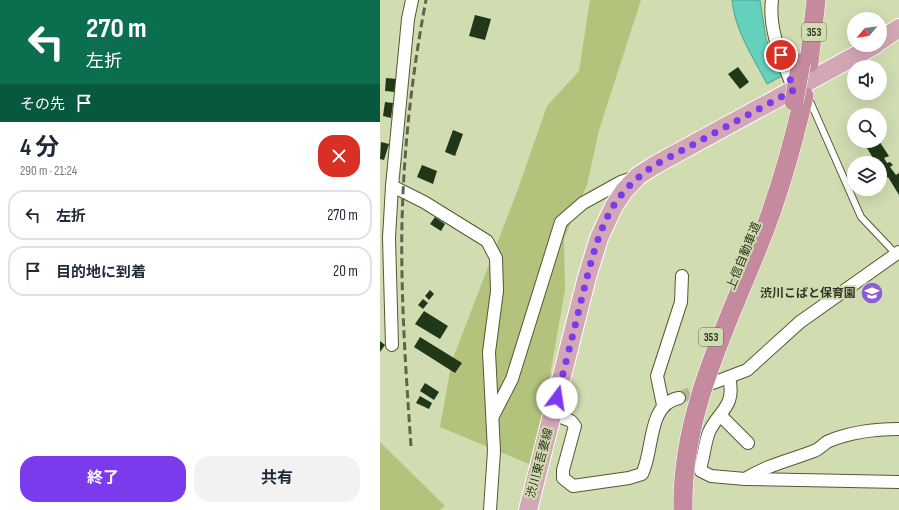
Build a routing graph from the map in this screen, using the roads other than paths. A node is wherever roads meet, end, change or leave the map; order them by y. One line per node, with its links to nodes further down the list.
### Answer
1 (412, 0): 12 (street)
2 (772, 0): 9 (street)
3 (808, 0): 8 (highway, 上信自動車道 / 353)
4 (816, 0): 8 (highway, 上信自動車道 / 353)
5 (899, 28): 6 (main road)
6 (887, 36)
7 (862, 52): 9 (main road, 渋川東吾妻線)
8 (805, 63): 10 (highway, 上信自動車道 / 353, bridge)
9 (798, 88): 11 (main road, 渋川東吾妻線); 14 (lane)
10 (781, 172): 31 (highway, 上信自動車道 / 353); 32 (highway, 上信自動車道 / 353)
11 (638, 176): 22 (main road, 渋川東吾妻線); 24 (street)
12 (392, 186): 13 (street); 24 (street)
13 (384, 236): 15 (street)
14 (898, 255): 18 (street)
15 (385, 267): 17 (street)
16 (682, 276): 21 (street)
17 (392, 345)
18 (729, 376): 19 (street); 23 (street)
19 (713, 383)
20 (679, 398): 21 (street)
21 (663, 405): 22 (street)
22 (553, 414): 30 (main road, 渋川東吾妻線)
23 (721, 416): 26 (street); 27 (street)
24 (492, 418): 29 (street)
25 (899, 429): 27 (street)
26 (748, 443)
27 (745, 478): 28 (street)
28 (899, 482)
29 (490, 510)
30 (528, 510)
31 (675, 510)
32 (683, 510)

